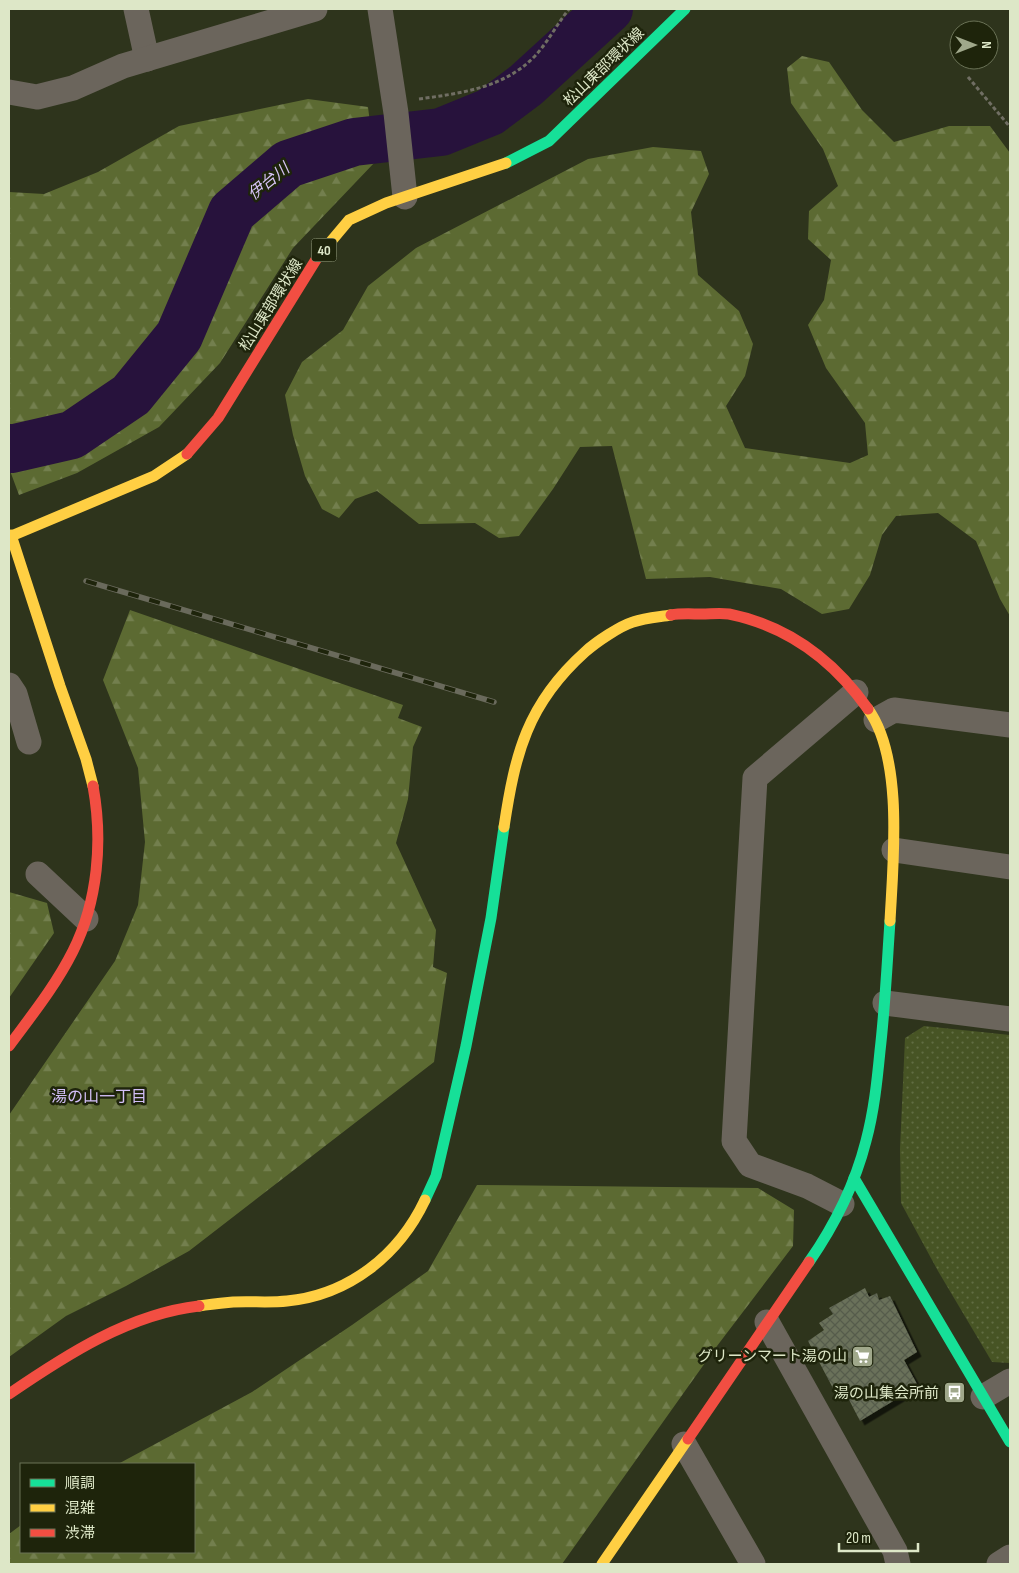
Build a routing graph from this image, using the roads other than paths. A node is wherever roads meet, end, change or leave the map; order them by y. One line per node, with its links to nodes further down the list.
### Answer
1 (136, 9): 5 (street)
2 (315, 9): 5 (street)
3 (380, 9): 7 (street)
4 (686, 9): 7 (street, 松山東部環状線 / 40)
5 (147, 59): 6 (street)
6 (9, 92)
7 (405, 197): 8 (street, 松山東部環状線 / 40)
8 (10, 536): 17 (street)
9 (9, 685): 13 (street)
10 (856, 692): 11 (street); 22 (street); 25 (street)
11 (876, 720): 12 (street); 14 (street)
12 (1010, 724)
13 (29, 742)
14 (894, 850): 15 (street); 18 (street)
15 (1010, 868)
16 (38, 874): 17 (street)
17 (86, 919): 20 (street)
18 (885, 1003): 19 (street); 21 (street)
19 (1010, 1019)
20 (9, 1046)
21 (854, 1178): 22 (street); 26 (street)
22 (842, 1204): 23 (street)
23 (767, 1322): 28 (street); 32 (street)
24 (1010, 1381): 26 (street)
25 (9, 1394)
26 (983, 1397): 27 (street)
27 (1010, 1442)
28 (684, 1444): 30 (street); 31 (street)
29 (1010, 1557): 33 (street)
30 (602, 1564)
31 (753, 1564)
32 (898, 1564)
33 (998, 1564)

